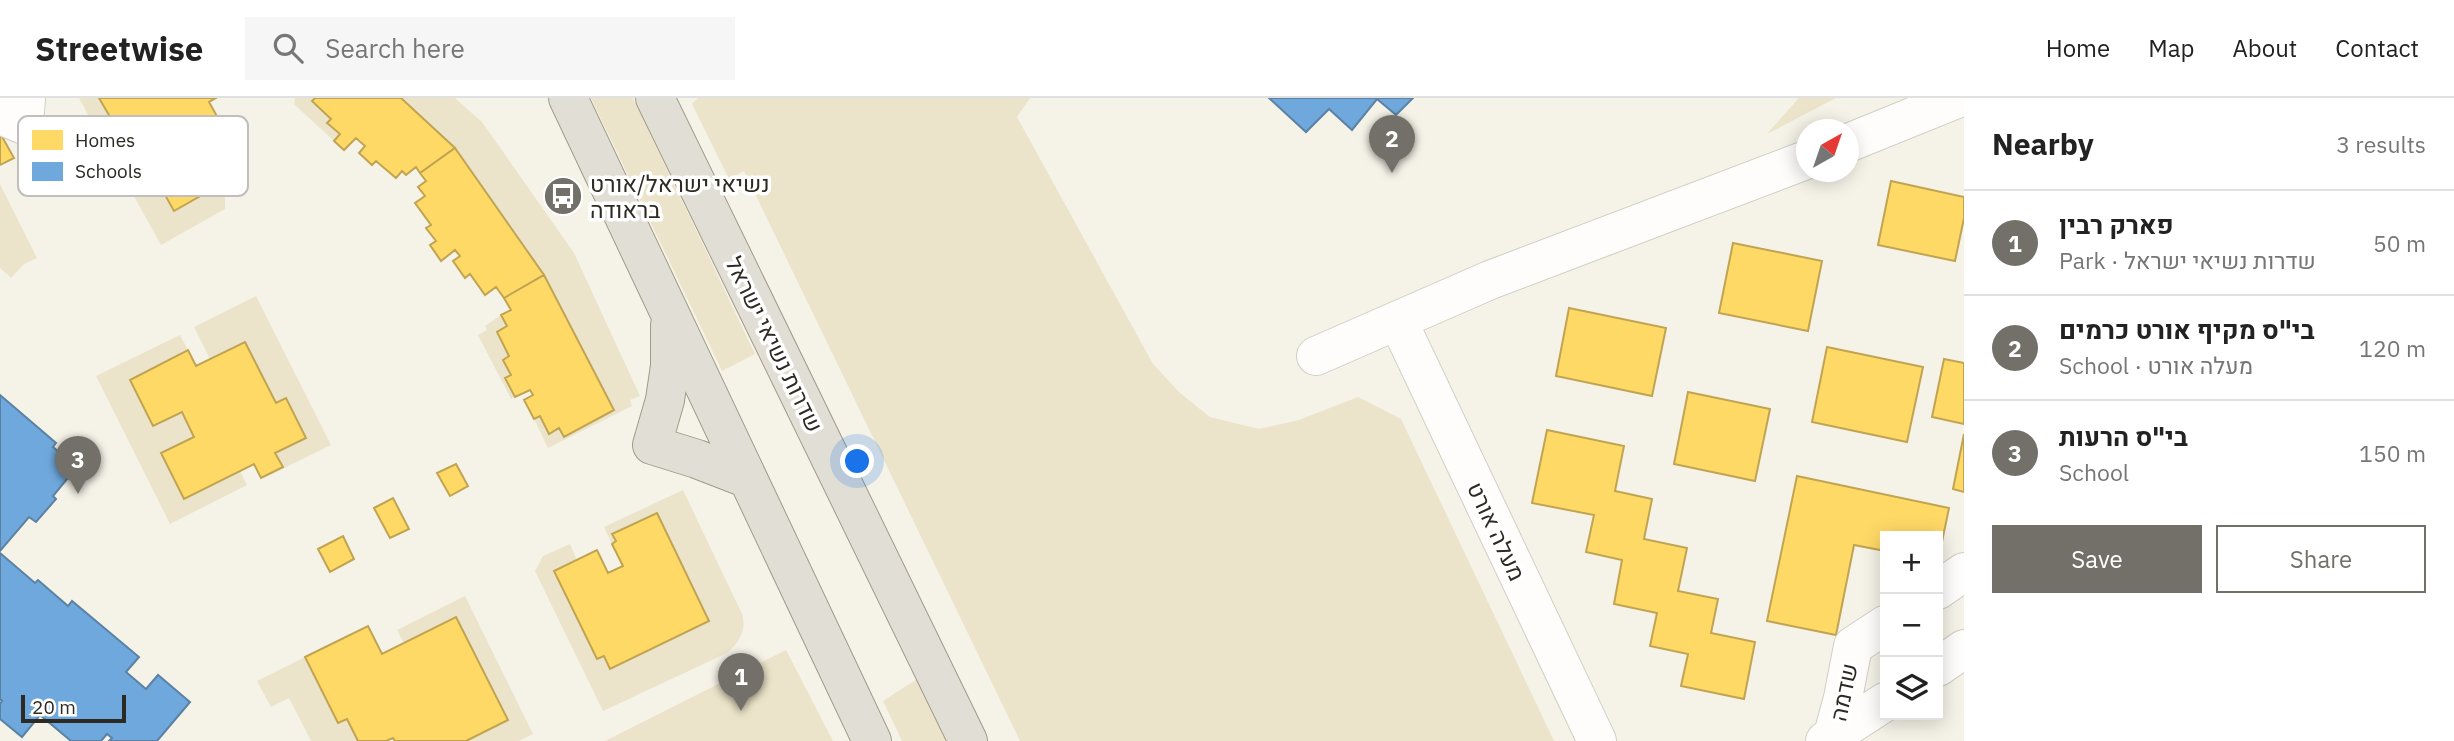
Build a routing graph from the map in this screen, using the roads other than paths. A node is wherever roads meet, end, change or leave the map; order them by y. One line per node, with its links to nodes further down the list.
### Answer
1 (26, 98): 6 (street)
2 (568, 98): 10 (main road)
3 (655, 98): 22 (main road, שדרות נשיאי ישראל)
4 (1959, 98): 8 (street)
5 (0, 116): 7 (street)
6 (25, 116)
7 (18, 123)
8 (1859, 139)
9 (1796, 164): 11 (street)
10 (670, 316): 13 (main road); 13 (main road)
11 (1398, 321): 12 (street); 23 (street, מעלה אורט)
12 (1316, 356)
13 (746, 478): 21 (main road)
14 (1964, 572): 15 (street)
15 (1943, 587)
16 (1880, 628): 20 (street, שדמה)
17 (1964, 649): 18 (street)
18 (1943, 664)
19 (1880, 705): 20 (street, שדמה)
20 (1831, 739)
21 (872, 741)
22 (968, 741)
23 (1597, 741)

